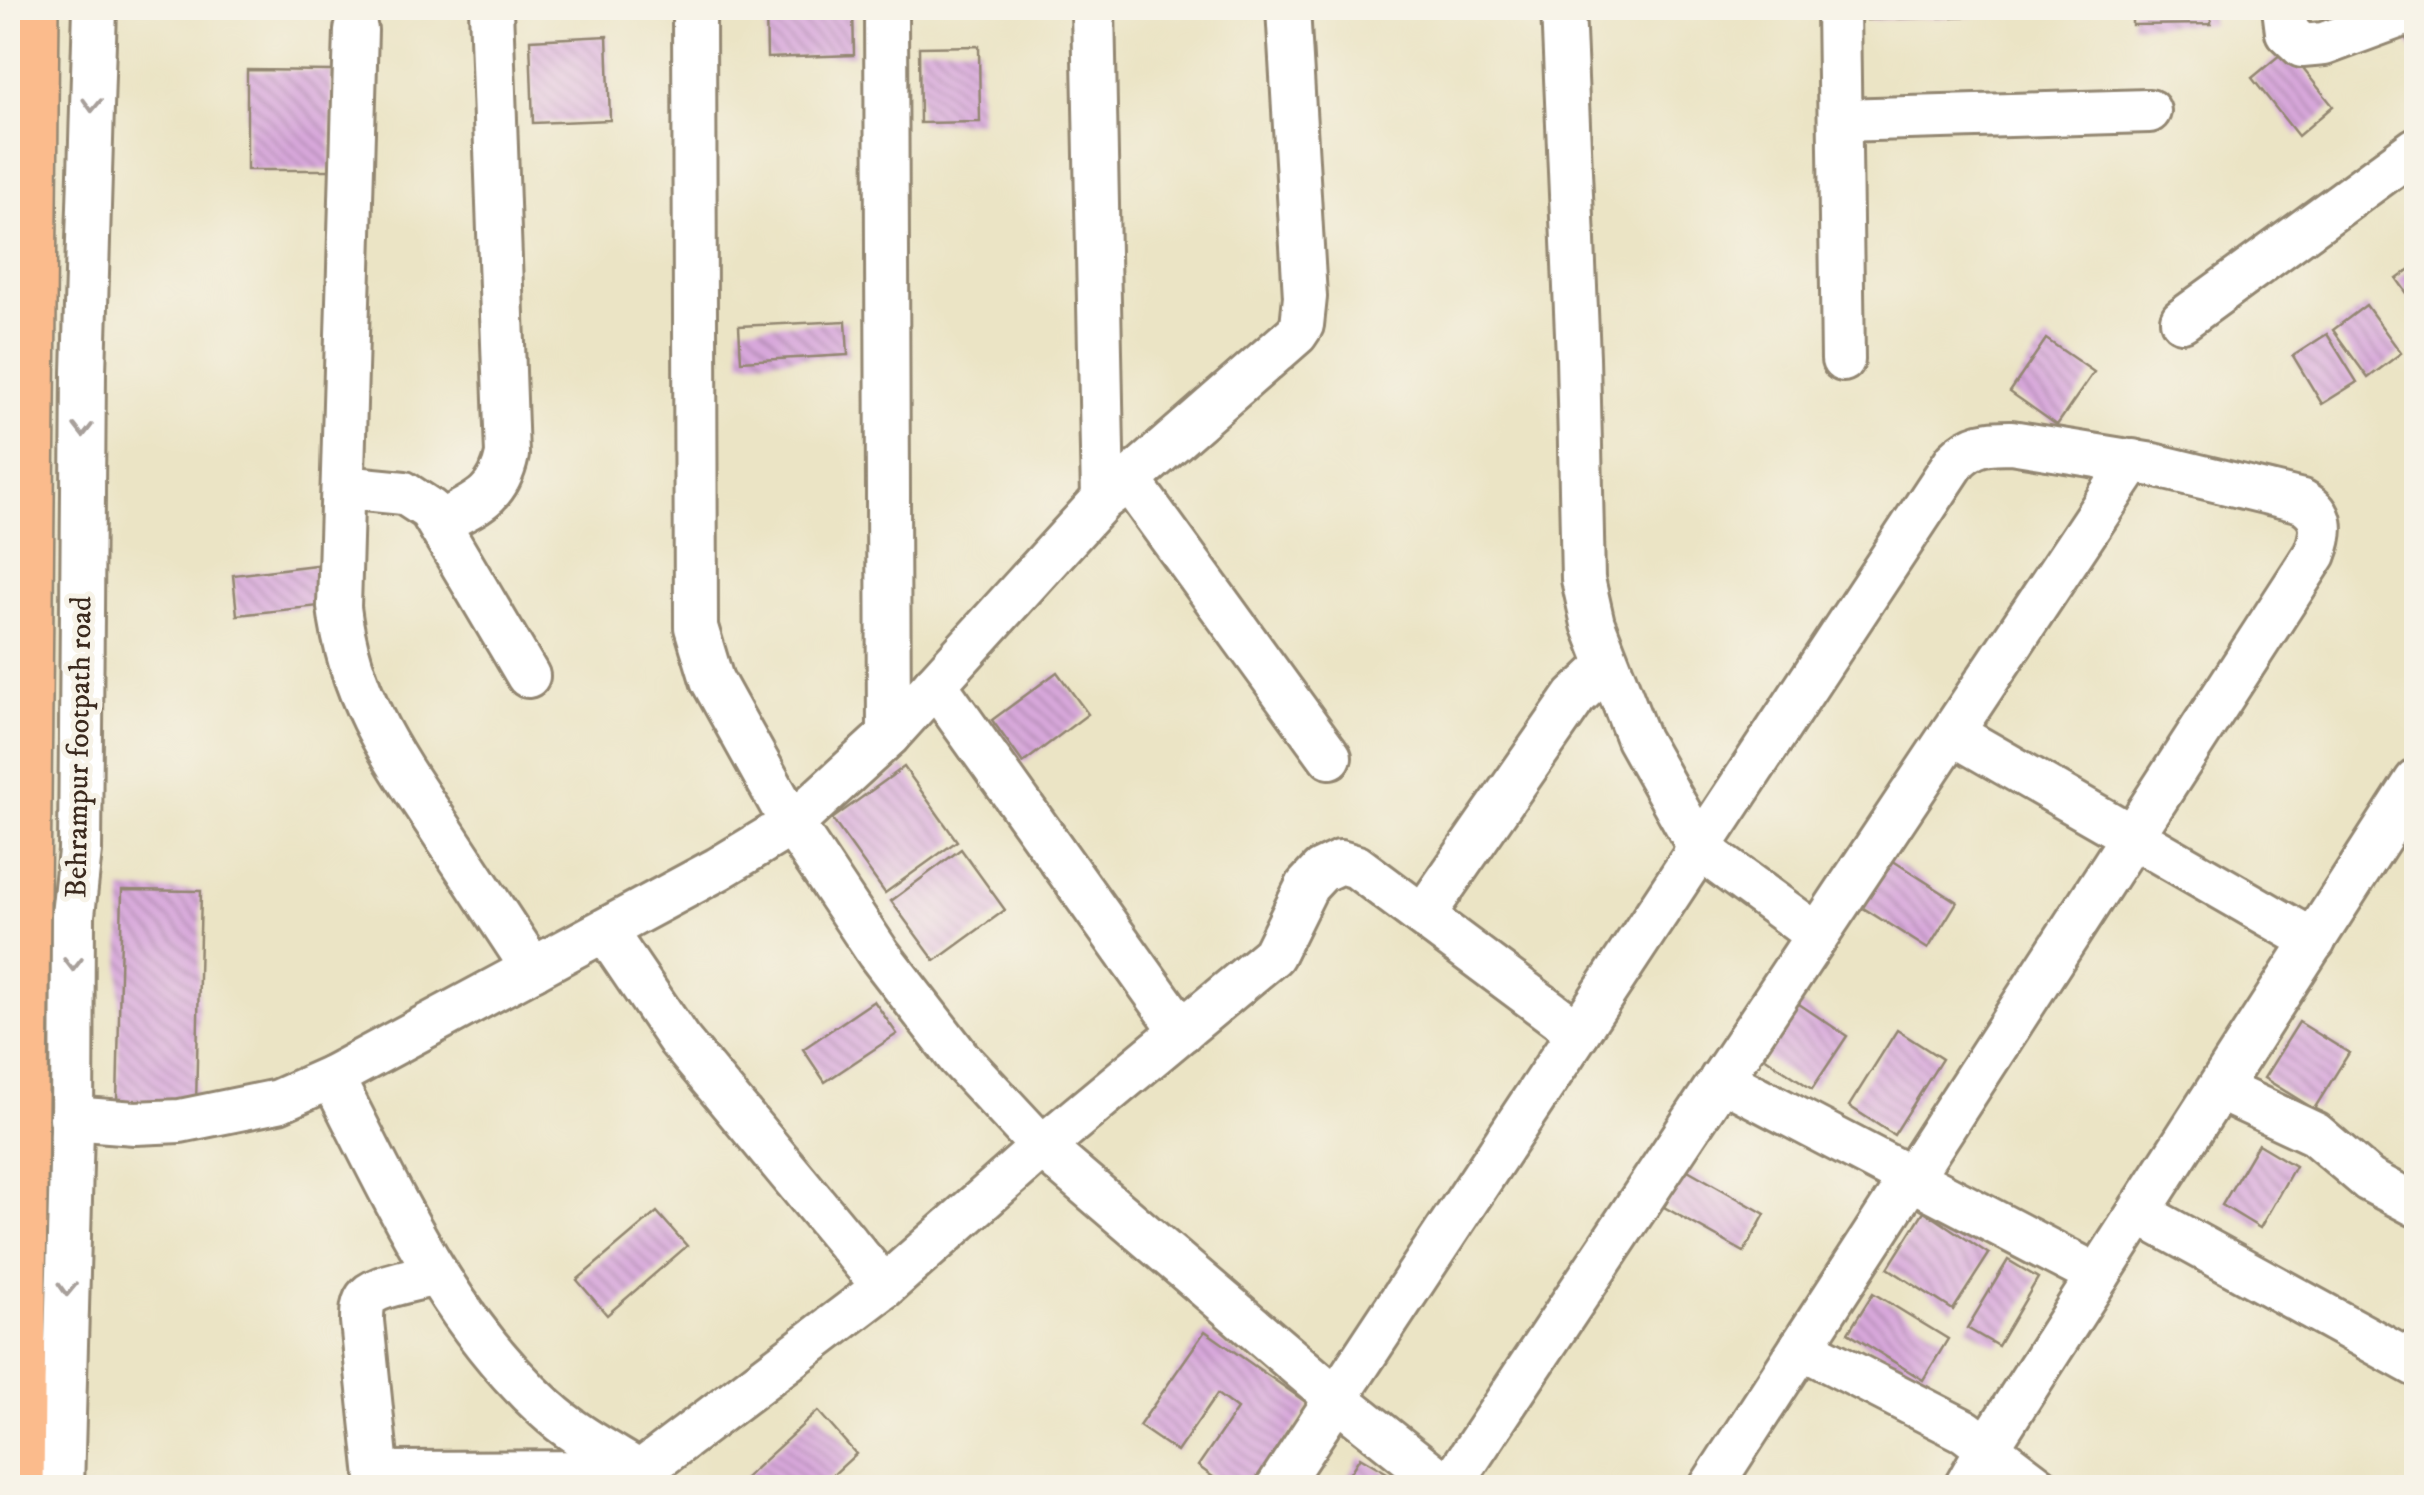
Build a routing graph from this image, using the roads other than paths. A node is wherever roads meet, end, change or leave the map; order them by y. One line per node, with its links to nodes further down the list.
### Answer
1 (32, 8): 31 (main road)
2 (94, 8): 44 (street, Behrampur footpath road, one-way to 44)
3 (492, 8): 21 (street)
4 (694, 8): 29 (street)
5 (886, 8): 26 (street)
6 (1093, 8): 20 (street)
7 (1288, 8): 20 (street)
8 (1563, 8): 22 (street)
9 (1838, 8): 14 (street)
10 (2284, 8): 11 (street)
11 (2416, 10)
12 (356, 30): 19 (street)
13 (2150, 111): 14 (street)
14 (1840, 120): 17 (street)
15 (2410, 167): 16 (street)
16 (2182, 320)
17 (1843, 360)
18 (2133, 462): 25 (street); 30 (street); 32 (street)
19 (343, 487): 21 (street); 38 (street)
20 (1116, 490): 24 (street); 27 (street)
21 (438, 523): 23 (street)
22 (1608, 666): 32 (street); 34 (street)
23 (528, 676)
24 (935, 684): 26 (street); 39 (street)
25 (1952, 733): 30 (street); 36 (street)
26 (889, 735): 29 (street)
27 (1330, 757)
28 (2412, 803): 37 (street)
29 (792, 824): 35 (street); 45 (street)
30 (2131, 836): 37 (street); 46 (street)
31 (14, 838): 33 (main road)
32 (1700, 848): 36 (street); 40 (street)
33 (14, 914): 58 (main road)
34 (1423, 916): 39 (street); 40 (street)
35 (605, 931): 38 (street); 51 (street)
36 (1818, 935): 42 (street)
37 (2314, 940): 43 (street)
38 (532, 969): 41 (street)
39 (1182, 1031): 45 (street)
40 (1578, 1032): 54 (street)
41 (332, 1077): 44 (street); 49 (street)
42 (1721, 1079): 46 (street); 61 (street)
43 (2218, 1089): 47 (street); 48 (street)
44 (72, 1118): 59 (street, Behrampur footpath road, one-way to 59)
45 (1042, 1147): 51 (street); 54 (street)
46 (1910, 1178): 50 (street); 52 (street)
47 (2416, 1205)
48 (2138, 1213): 50 (street); 53 (street)
49 (435, 1274): 56 (street); 57 (street)
50 (2098, 1276): 55 (street)
51 (884, 1287): 57 (street)
52 (1801, 1347): 55 (street); 62 (street)
53 (2416, 1365)
54 (1336, 1398): 60 (street); 61 (street)
55 (1988, 1448): 63 (street); 64 (street)
56 (378, 1480): 57 (street)
57 (651, 1480)
58 (16, 1488)
59 (62, 1488)
60 (1277, 1488)
61 (1449, 1488)
62 (1710, 1488)
63 (1966, 1488)
64 (2040, 1488)

